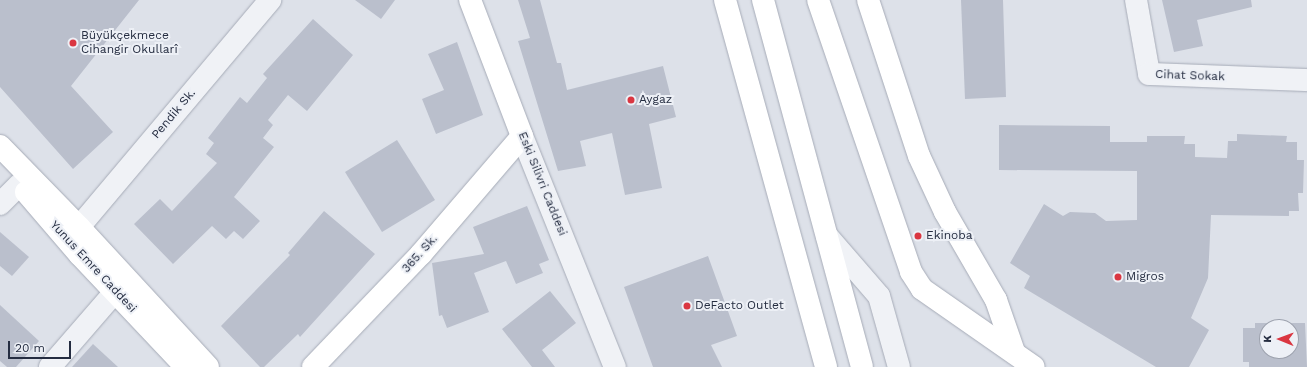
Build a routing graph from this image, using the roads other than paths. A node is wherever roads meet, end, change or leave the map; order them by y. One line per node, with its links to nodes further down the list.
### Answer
1 (270, 0): 14 (street, Pendik Sk.)
2 (470, 0): 9 (main road, Eski Silivri Caddesi)
3 (725, 0): 23 (main road)
4 (763, 0): 15 (main road)
5 (818, 0): 17 (main road)
6 (868, 0): 17 (main road)
7 (1136, 0): 8 (street, Cihat Sokak)
8 (1307, 80)
9 (522, 136): 21 (main road, 365. Sk.); 22 (street, Eski Silivri Caddesi)
10 (0, 146): 14 (main road)
11 (0, 166): 12 (main road, Yunus Emre Caddesi)
12 (19, 185): 13 (street); 16 (main road, Yunus Emre Caddesi)
13 (0, 204)
14 (79, 227): 20 (main road)
15 (827, 236): 24 (main road); 25 (street)
16 (115, 292): 18 (street); 19 (main road, Yunus Emre Caddesi)
17 (1014, 352): 26 (main road)
18 (50, 367)
19 (186, 367)
20 (208, 367)
21 (313, 367)
22 (615, 367)
23 (826, 367)
24 (862, 367)
25 (899, 367)
26 (1034, 367)

